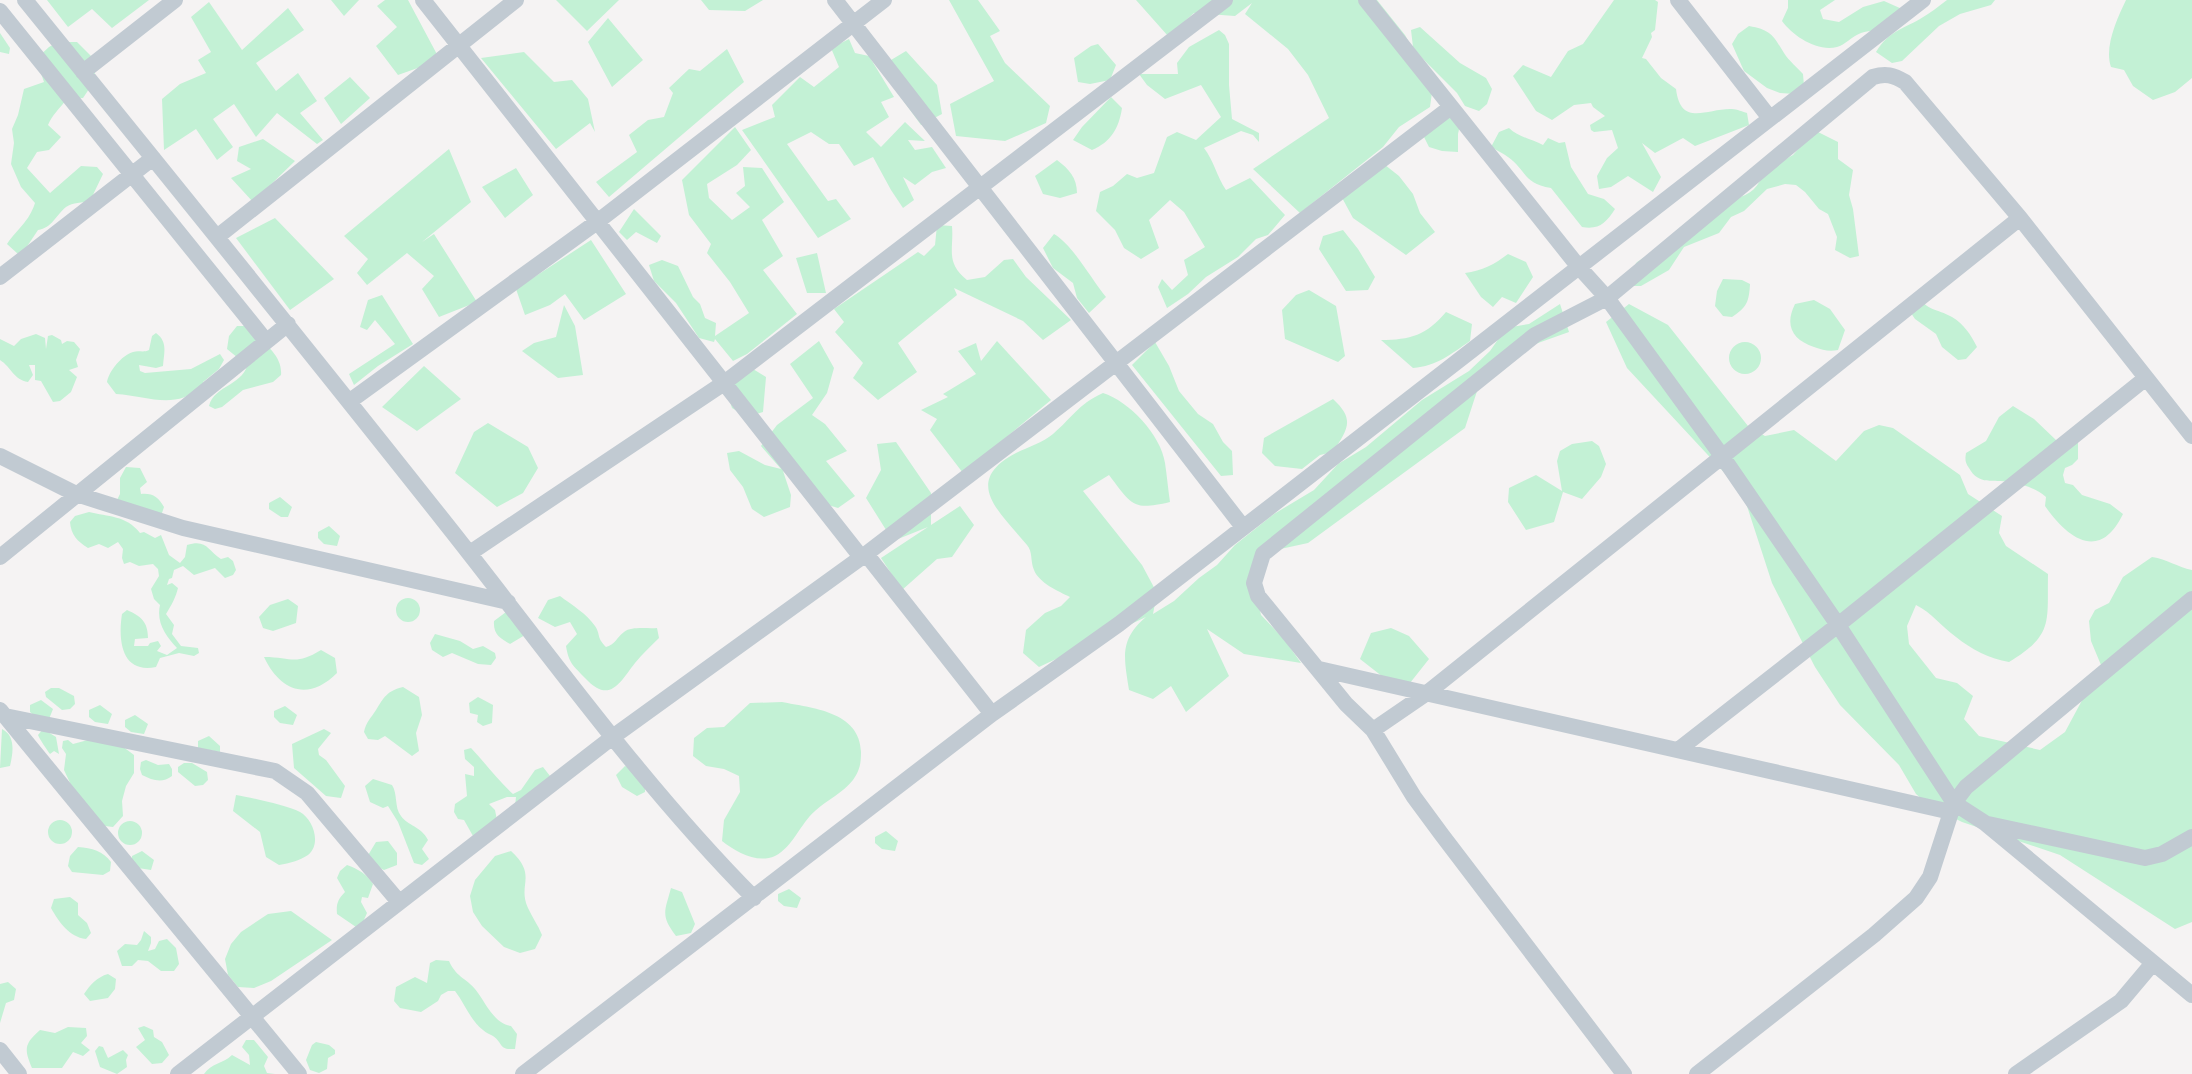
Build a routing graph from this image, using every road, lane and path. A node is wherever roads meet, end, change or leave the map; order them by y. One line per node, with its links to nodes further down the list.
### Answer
1 (24, 0): 14 (street)
2 (175, 0): 14 (street)
3 (423, 0): 13 (street)
4 (516, 0): 13 (street)
5 (835, 0): 12 (street)
6 (884, 0): 12 (street)
7 (1225, 0): 19 (street)
8 (1366, 0): 15 (street)
9 (1678, 0): 16 (street)
10 (1923, 0): 16 (street)
11 (0, 11): 18 (street)
12 (854, 24): 19 (street); 21 (street)
13 (459, 46): 21 (street); 22 (street)
14 (83, 72): 17 (street)
15 (1451, 107): 23 (street); 28 (street)
16 (1769, 117): 23 (street)
17 (153, 158): 18 (street); 22 (street)
18 (131, 174): 24 (street); 27 (street)
19 (980, 188): 28 (street); 30 (street)
20 (2020, 218): 25 (street); 29 (street); 34 (street)
21 (597, 222): 30 (street); 31 (street)
22 (217, 237): 26 (street)
23 (1578, 266): 25 (street); 36 (street)
24 (0, 276)
25 (1607, 298): 34 (street); 43 (street)
26 (288, 324): 27 (street); 31 (street)
27 (266, 341): 35 (street)
28 (1116, 363): 36 (street); 38 (street)
29 (2146, 378): 32 (street); 42 (street)
30 (724, 384): 37 (street); 38 (street)
31 (350, 402): 37 (street)
32 (2192, 436)
33 (1, 455): 35 (street)
34 (1722, 456): 42 (street); 44 (street)
35 (76, 494): 39 (street); 41 (street)
36 (1243, 527): 46 (street)
37 (470, 554): 41 (street)
38 (863, 556): 46 (street); 48 (street)
39 (0, 558)
40 (2192, 599): 50 (street)
41 (508, 602): 48 (street)
42 (1838, 626): 49 (street); 50 (street)
43 (1319, 669): 44 (street); 47 (street)
44 (1427, 693): 47 (street); 49 (street)
45 (2, 713): 54 (street); 57 (street)
46 (992, 714): 53 (street)
47 (1373, 730): 63 (street)
48 (614, 736): 53 (street); 54 (street)
49 (1678, 750): 50 (street)
50 (1953, 807): 51 (street); 64 (street)
51 (1984, 823): 52 (street); 55 (street)
52 (2192, 837)
53 (754, 898): 62 (street)
54 (399, 902): 57 (street)
55 (2153, 963): 56 (street); 65 (street)
56 (2192, 995)
57 (252, 1016): 60 (street); 61 (street)
58 (0, 1050): 59 (street)
59 (19, 1074)
60 (178, 1074)
61 (299, 1074)
62 (523, 1074)
63 (1624, 1074)
64 (1697, 1074)
65 (2016, 1074)

